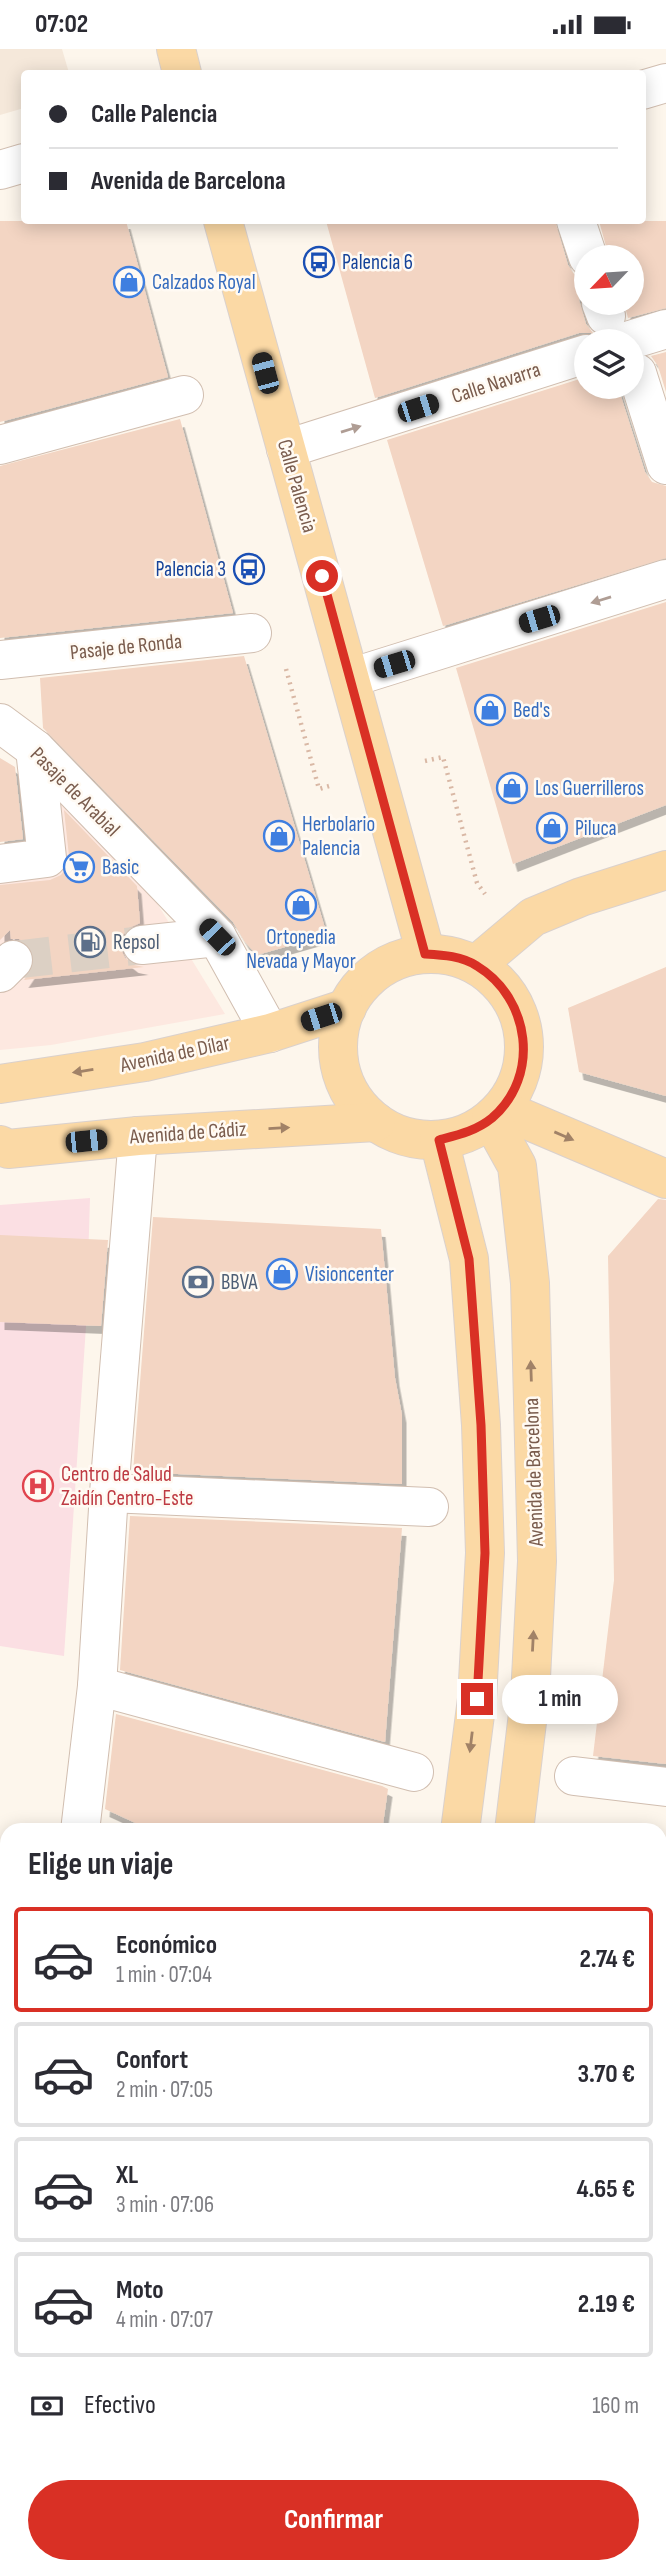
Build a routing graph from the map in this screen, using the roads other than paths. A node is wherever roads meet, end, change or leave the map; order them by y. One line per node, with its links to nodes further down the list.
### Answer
1 (176, 49): 2 (main road)
2 (181, 70)
3 (666, 83): 4 (street)
4 (646, 89)
5 (21, 164): 6 (street)
6 (0, 170)
7 (224, 224): 16 (main road, Calle Palencia)
8 (577, 224): 9 (street)
9 (583, 245)
10 (666, 329): 11 (street)
11 (644, 331)
12 (574, 358): 16 (street, Calle Navarra, one-way to 12)
13 (184, 395): 15 (street)
14 (642, 399): 17 (street)
15 (0, 445)
16 (286, 449): 21 (main road, Calle Palencia)
17 (666, 465)
18 (666, 579): 21 (street, one-way to 21)
19 (252, 633): 20 (street, Pasaje de Ronda)
20 (0, 660)
21 (351, 678): 28 (main road, Calle Palencia)
22 (0, 723): 23 (street, Pasaje de Arabial)
23 (35, 750): 24 (street); 26 (street, Pasaje de Arabial)
24 (0, 863)
25 (666, 870): 29 (main road)
26 (217, 937): 27 (street); 31 (street, Pasaje de Arabial)
27 (142, 945)
28 (425, 954): 29 (main road); 30 (main road)
29 (476, 965): 33 (main road)
30 (347, 1008): 31 (main road, Avenida de Dílar); 34 (main road)
31 (270, 1033): 32 (main road, Avenida de Dílar, one-way to 32)
32 (0, 1084)
33 (496, 1114): 36 (main road); 38 (main road, one-way to 38); 47 (main road, Avenida de Barcelona, one-way to 33)
34 (376, 1122): 35 (main road, Avenida de Cádiz, one-way to 34); 36 (main road)
35 (138, 1136): 37 (main road, Avenida de Cádiz); 39 (street)
36 (439, 1140): 46 (main road, one-way to 46)
37 (0, 1145)
38 (666, 1179)
39 (109, 1493): 40 (street); 41 (street)
40 (429, 1507)
41 (97, 1686): 42 (street); 45 (street)
42 (414, 1772)
43 (574, 1776): 44 (street)
44 (666, 1787)
45 (88, 1823)
46 (461, 1823)
47 (515, 1823)

